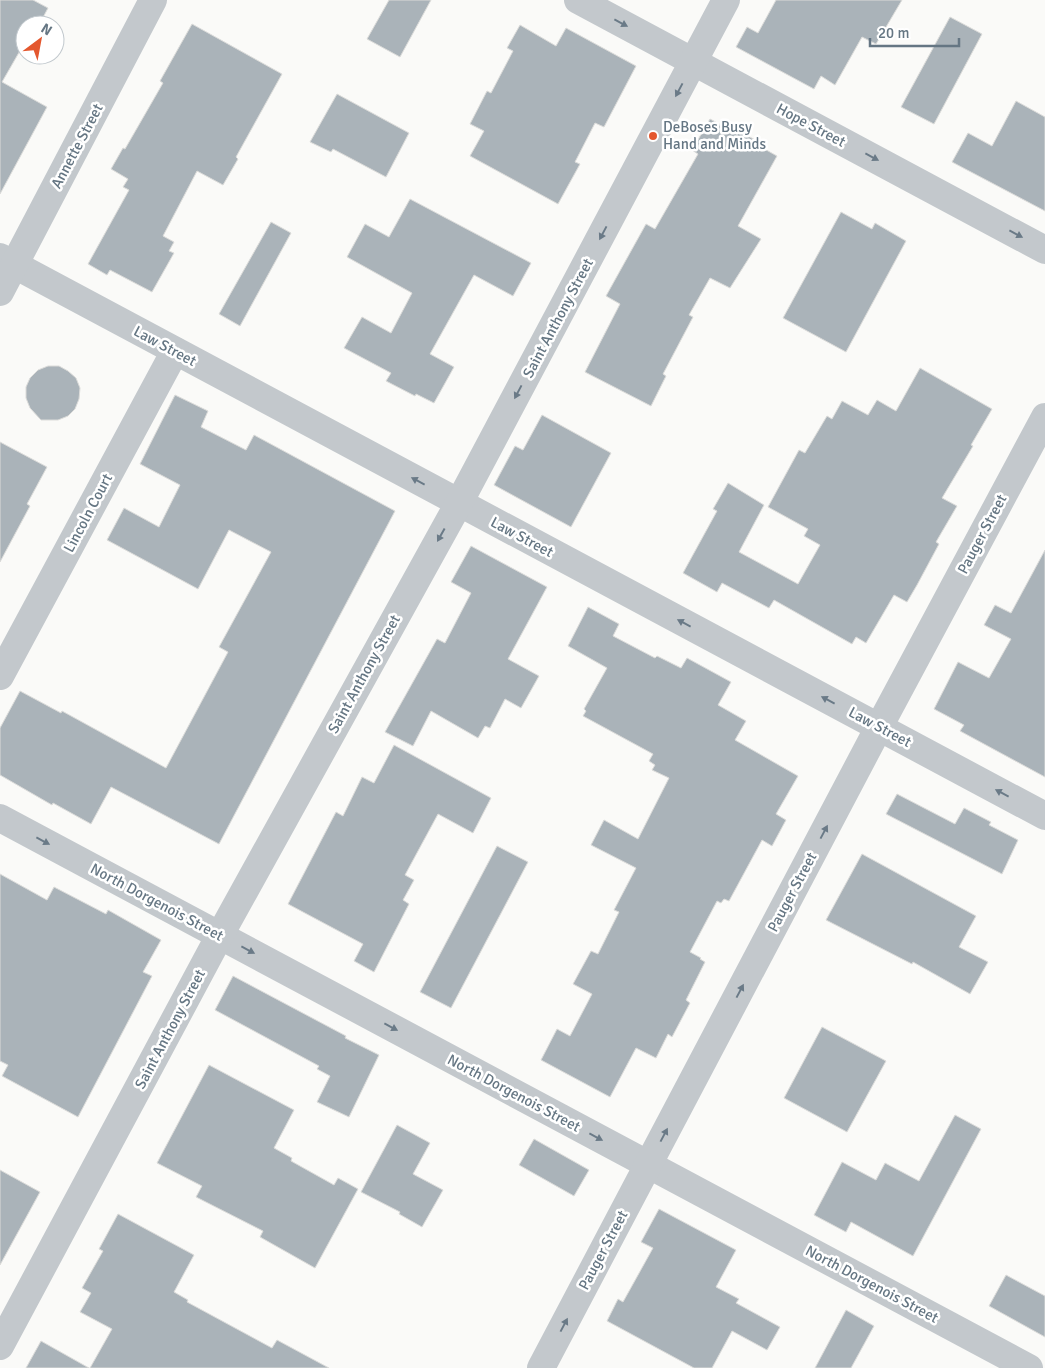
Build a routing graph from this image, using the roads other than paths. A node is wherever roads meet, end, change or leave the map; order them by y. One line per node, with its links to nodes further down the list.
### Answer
1 (153, 0): 6 (street, Annette Street)
2 (578, 0): 4 (street, Hope Street, one-way to 4)
3 (726, 0): 4 (street, Saint Anthony Street)
4 (694, 62): 5 (street, Hope Street, one-way to 5); 10 (street, Saint Anthony Street, one-way to 10)
5 (1045, 250)
6 (7, 261): 7 (street, Annette Street); 8 (street, Law Street)
7 (0, 292)
8 (175, 351): 10 (street, Law Street, one-way to 8); 11 (street, Lincoln Court)
9 (1045, 417): 12 (street, Pauger Street)
10 (459, 503): 12 (street, Law Street, one-way to 10); 15 (street, Saint Anthony Street, one-way to 15)
11 (0, 676)
12 (879, 727): 13 (street, Law Street, one-way to 12); 16 (street, Pauger Street, one-way to 12)
13 (1045, 816)
14 (0, 818): 15 (street, North Dorgenois Street, one-way to 15)
15 (220, 935): 16 (street, North Dorgenois Street, one-way to 16); 17 (street, Saint Anthony Street)
16 (648, 1165): 18 (street, Pauger Street, one-way to 16); 19 (street, North Dorgenois Street)
17 (0, 1346)
18 (541, 1368)
19 (1029, 1368)

